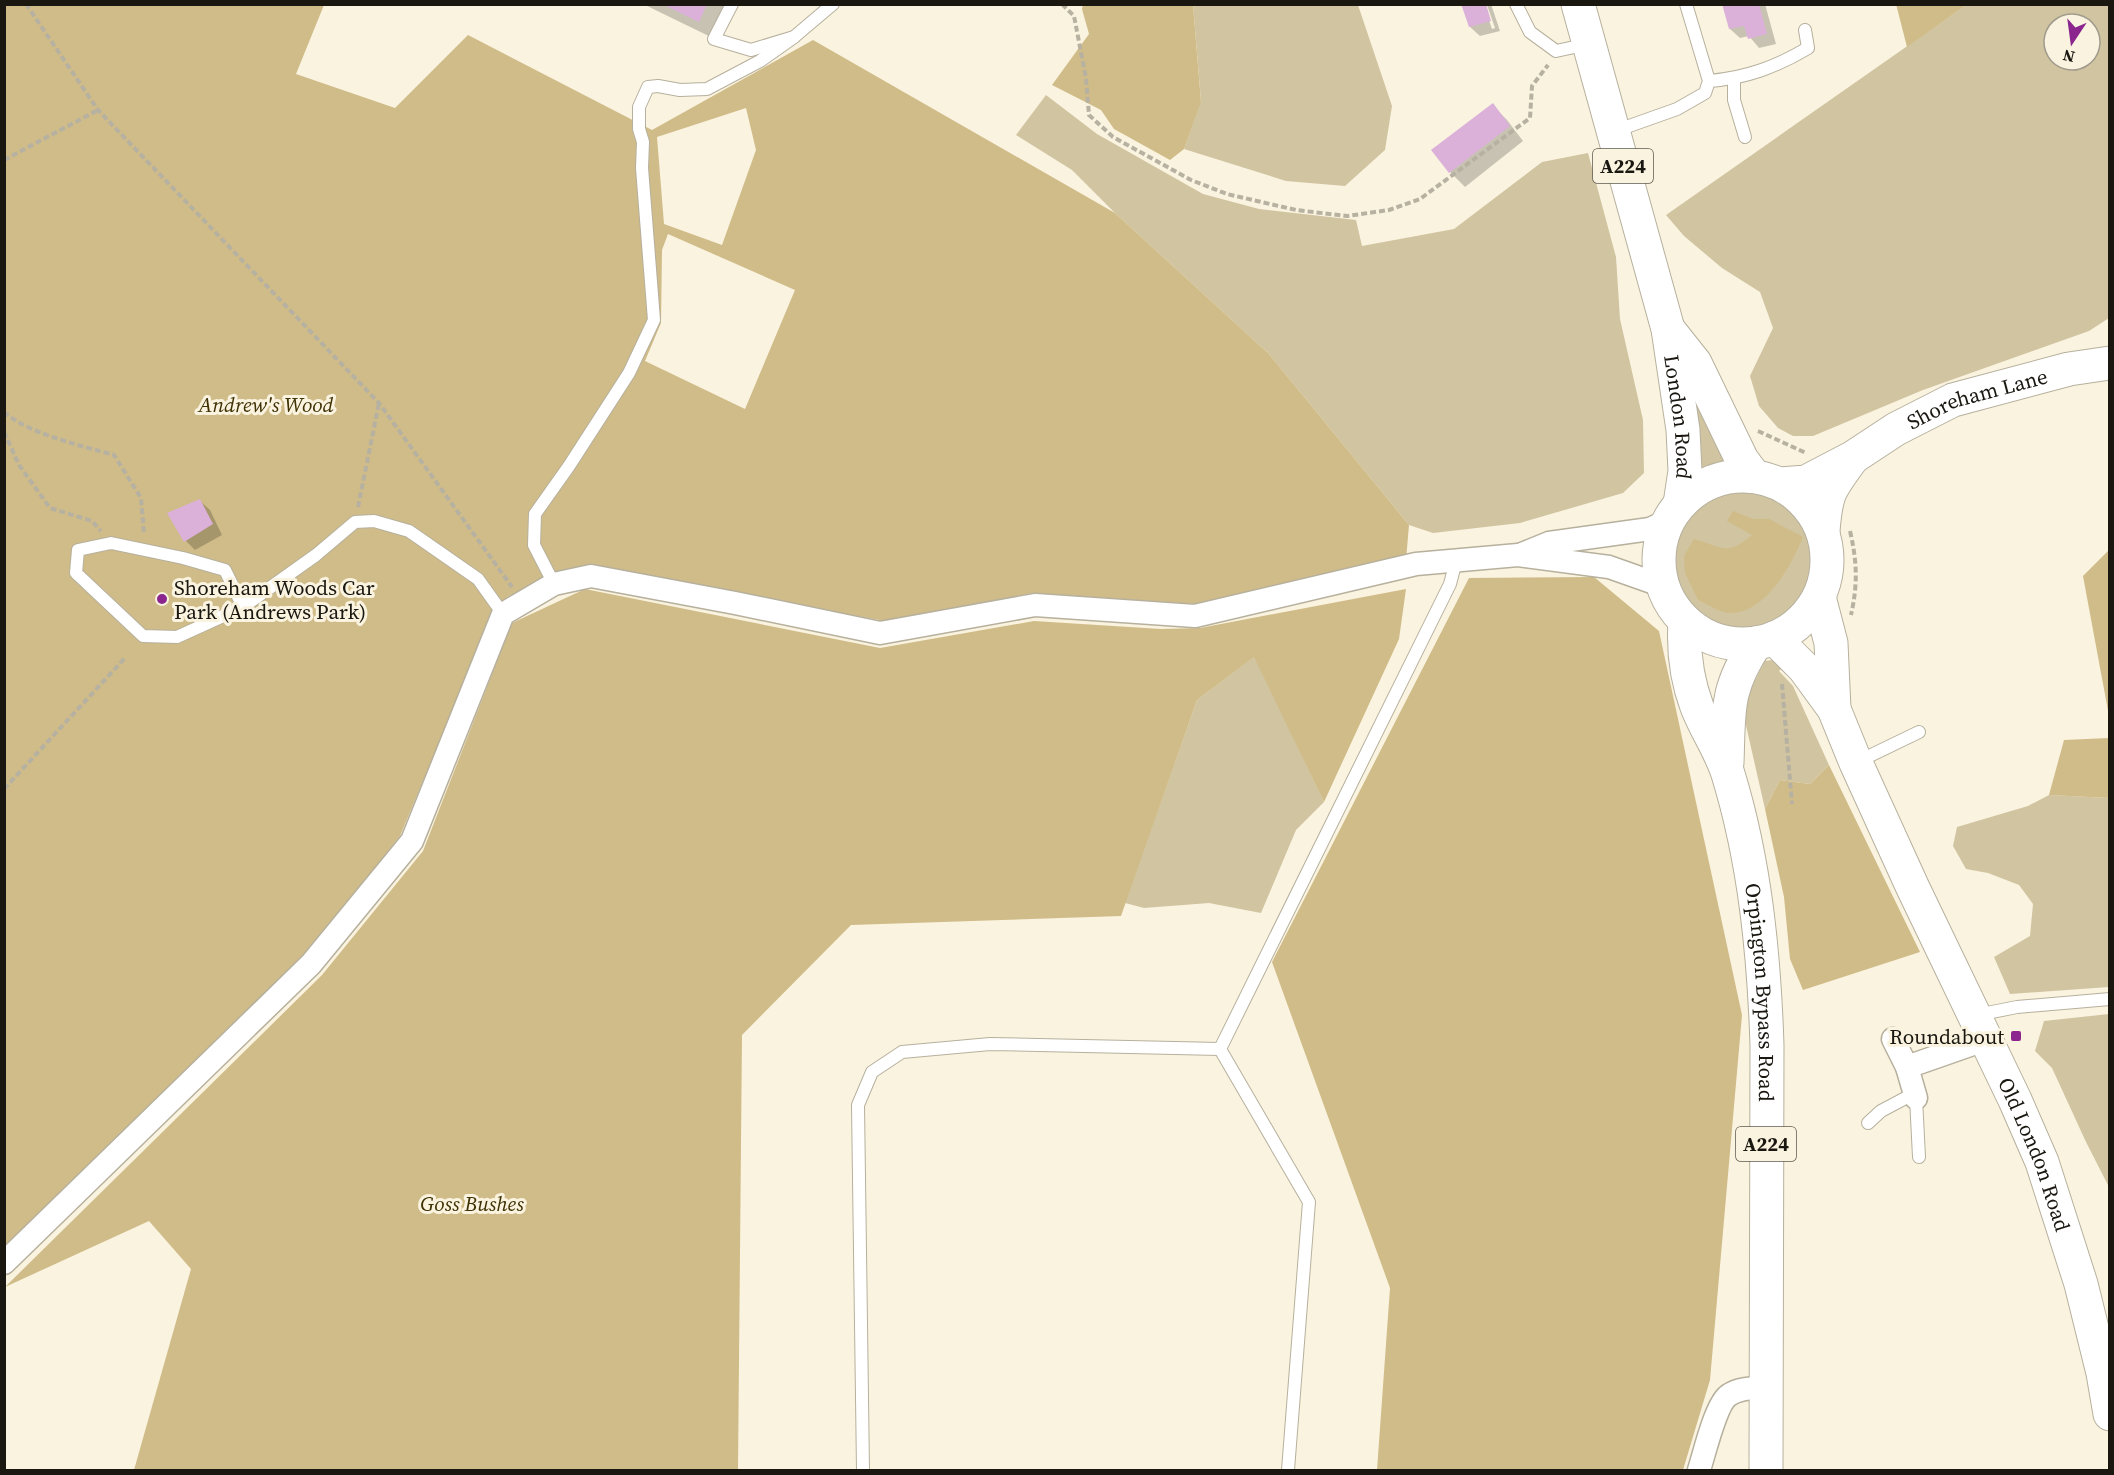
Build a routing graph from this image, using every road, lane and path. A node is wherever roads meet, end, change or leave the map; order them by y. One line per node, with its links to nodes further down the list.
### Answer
1 (26, 4): 14 (path)
2 (732, 4): 9 (lane)
3 (833, 4): 9 (lane)
4 (1062, 4): 11 (path)
5 (1516, 4): 11 (lane)
6 (1578, 4): 10 (main road, London Road / A224)
7 (1686, 4): 13 (lane)
8 (1805, 30): 12 (lane)
9 (794, 38): 32 (lane)
10 (1589, 44): 11 (lane); 15 (main road, London Road / A224)
11 (1556, 51)
12 (1734, 79): 13 (lane); 16 (lane)
13 (1709, 81): 15 (lane)
14 (98, 110): 17 (path); 20 (path)
15 (1614, 131): 18 (main road, London Road / A224)
16 (1745, 138)
17 (4, 160)
18 (1668, 329): 24 (main road, London Road / A224); 25 (main road, London Road / A224)
19 (2109, 363): 23 (main road, Shoreham Lane)
20 (379, 403): 26 (path); 35 (path)
21 (4, 412): 29 (path)
22 (4, 432): 28 (path)
23 (1852, 458): 24 (main road, Shoreham Lane); 27 (main road, Shoreham Lane)
24 (1767, 480): 25 (main road); 27 (main road)
25 (1675, 512): 30 (street); 33 (main road)
26 (355, 522): 36 (lane); 37 (lane)
27 (1823, 531): 34 (main road)
28 (111, 543): 29 (lane); 36 (lane)
29 (146, 550): 36 (lane)
30 (1518, 555): 31 (street); 33 (street)
31 (1456, 561): 32 (street); 49 (lane)
32 (554, 584): 35 (street)
33 (1660, 585): 38 (main road)
34 (1819, 597): 39 (main road); 41 (main road, Old London Road)
35 (523, 603): 37 (street)
36 (243, 607)
37 (503, 614): 54 (street)
38 (1685, 622): 39 (main road); 44 (main road, Orpington Bypass Road / A224)
39 (1765, 641): 41 (main road, Old London Road); 44 (main road, Orpington Bypass Road / A224)
40 (125, 658): 45 (path)
41 (1834, 709): 43 (main road, Old London Road)
42 (1919, 732): 43 (lane)
43 (1856, 763): 47 (main road, Old London Road)
44 (1727, 771): 55 (main road, Orpington Bypass Road / A224)
45 (4, 789)
46 (2109, 999): 47 (lane)
47 (1981, 1027): 50 (street); 56 (main road, Old London Road)
48 (1893, 1040): 50 (street)
49 (1220, 1049): 57 (lane); 58 (lane)
50 (1907, 1066): 51 (street)
51 (1916, 1095): 52 (lane); 53 (lane)
52 (1868, 1123)
53 (1920, 1157)
54 (4, 1263)
55 (1766, 1387): 59 (street); 60 (main road, Orpington Bypass Road / A224)
56 (2109, 1414)
57 (863, 1470)
58 (1288, 1470)
59 (1699, 1470)
60 (1766, 1470)

